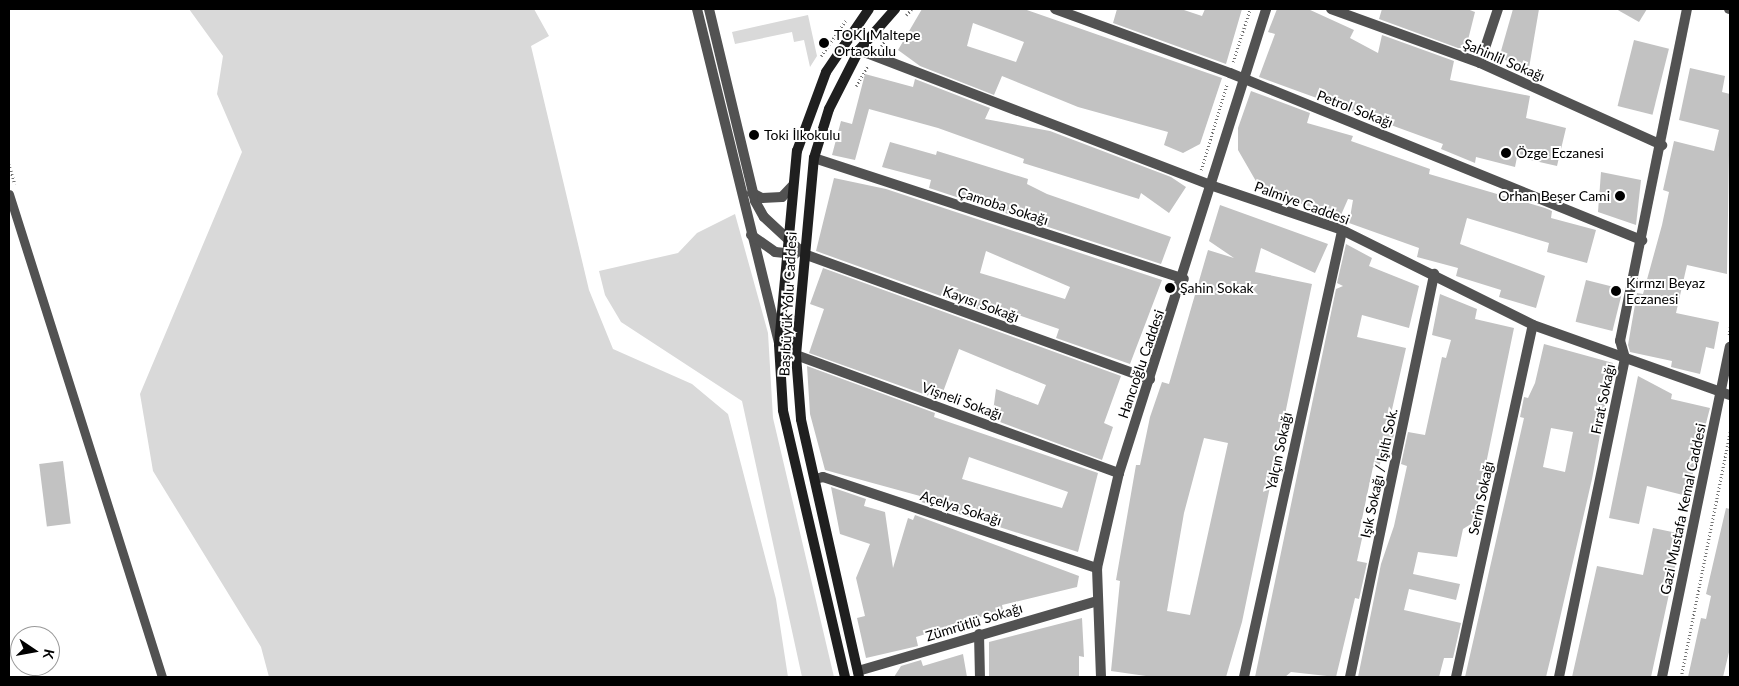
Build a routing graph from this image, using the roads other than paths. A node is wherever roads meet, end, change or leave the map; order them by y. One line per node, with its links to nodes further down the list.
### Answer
1 (697, 9): 20 (street)
2 (709, 9): 17 (street)
3 (869, 9): 15 (main road, Başıbüyük Yolu Caddesi)
4 (895, 9): 10 (main road, Başıbüyük Yolu Caddesi)
5 (1055, 9): 12 (street, Petrol Sokağı)
6 (1266, 9): 12 (street, Hancıoğlu Caddesi)
7 (1331, 9): 11 (street, Şahinlil Sokağı)
8 (1498, 9): 11 (street)
9 (1687, 9): 13 (street, Fırat Sokağı)
10 (859, 50): 14 (main road, Başıbüyük Yolu Caddesi); 16 (street, Palmiye Caddesi)
11 (1480, 63): 13 (street, Şahinlil Sokağı)
12 (1244, 80): 16 (street, Hancıoğlu Caddesi); 22 (street, Petrol Sokağı)
13 (1662, 145): 22 (street, Fırat Sokağı)
14 (814, 158): 24 (main road, Başıbüyük Yolu Caddesi); 26 (street, Çamoba Sokağı)
15 (793, 185): 17 (street); 21 (main road, Başıbüyük Yolu Caddesi)
16 (1213, 186): 19 (street, Palmiye Caddesi); 26 (street, Hancıoğlu Caddesi)
17 (752, 193): 21 (street)
18 (9, 194): 40 (lane)
19 (1342, 230): 25 (street, Palmiye Caddesi); 44 (street, Yalçın Sokağı)
20 (749, 232): 23 (street); 28 (street)
21 (786, 238): 23 (main road, Başıbüyük Yolu Caddesi); 24 (street)
22 (1642, 240): 31 (street, Fırat Sokağı)
23 (785, 254): 24 (street); 28 (main road, Başıbüyük Yolu Caddesi)
24 (804, 254): 30 (main road, Başıbüyük Yolu Caddesi); 32 (street, Kayısı Sokağı)
25 (1434, 274): 27 (street, Palmiye Caddesi); 45 (street, Işık Sokağı / Işıltı Sok.)
26 (1184, 279): 32 (street, Hancıoğlu Caddesi)
27 (1533, 325): 31 (street, Palmiye Caddesi); 46 (street, Serin Sokağı)
28 (779, 344): 41 (main road, Başıbüyük Yolu Caddesi)
29 (1730, 347): 33 (street, Gazi Mustafa Kemal Caddesi)
30 (796, 355): 34 (street, Vişneli Sokağı); 35 (main road, Başıbüyük Yolu Caddesi)
31 (1625, 358): 33 (street, Palmiye Caddesi); 47 (street, Fırat Sokağı)
32 (1150, 379): 34 (street, Hancıoğlu Caddesi)
33 (1726, 393): 48 (street, Gazi Mustafa Kemal Caddesi)
34 (1119, 472): 36 (street, Hancıoğlu Caddesi)
35 (815, 479): 36 (street, Açelya Sokağı); 39 (main road, Başıbüyük Yolu Caddesi)
36 (1097, 568): 37 (street, Hancıoğlu Caddesi)
37 (1097, 601): 38 (street, Zümrütlü Sokağı); 43 (street, Hancıoğlu Caddesi)
38 (978, 634): 39 (street, Zümrütlü Sokağı); 42 (street)
39 (859, 674)
40 (162, 677)
41 (845, 677)
42 (980, 677)
43 (1100, 677)
44 (1244, 677)
45 (1350, 677)
46 (1456, 677)
47 (1559, 677)
48 (1662, 677)

